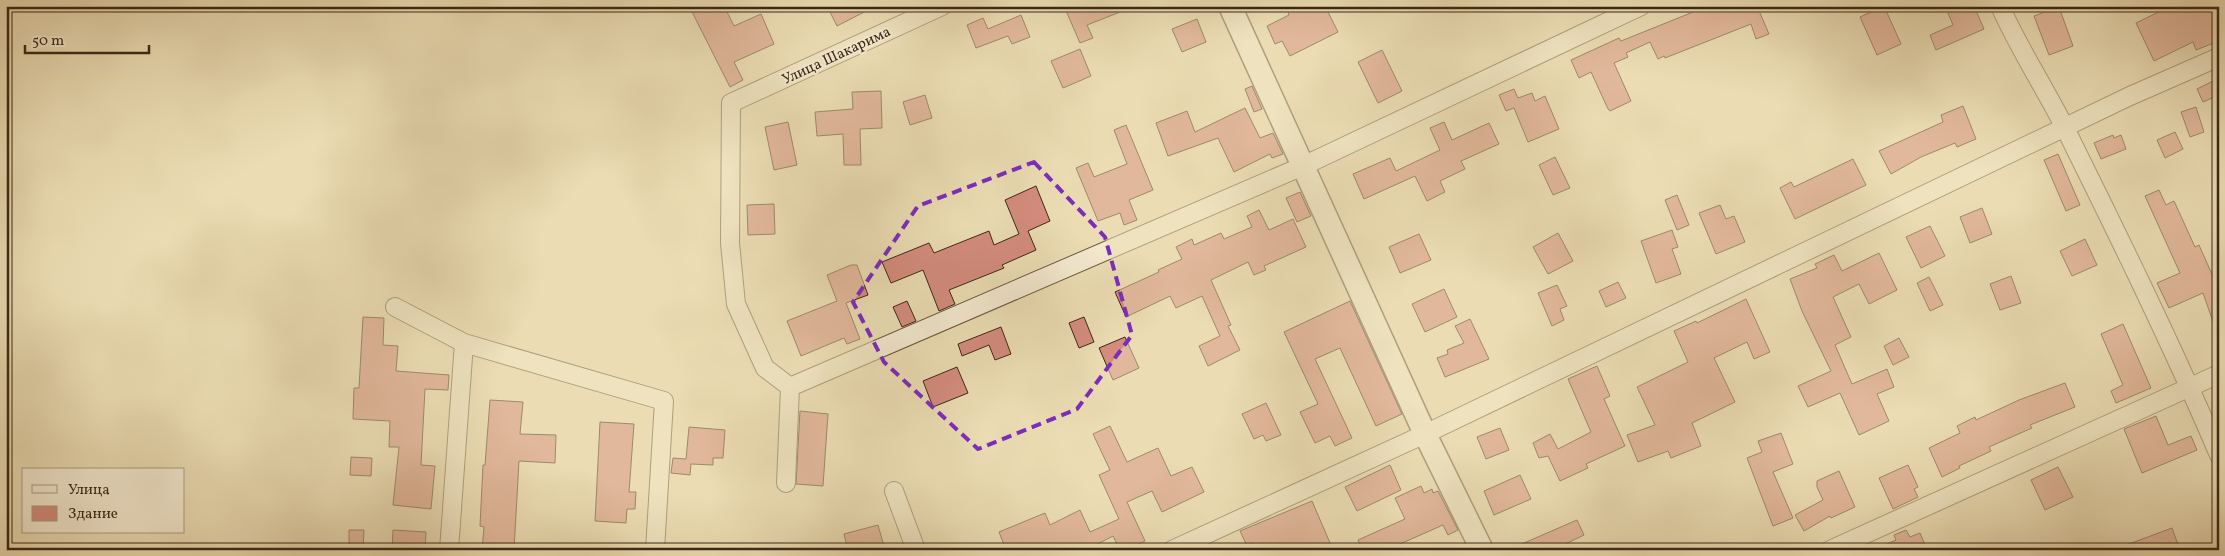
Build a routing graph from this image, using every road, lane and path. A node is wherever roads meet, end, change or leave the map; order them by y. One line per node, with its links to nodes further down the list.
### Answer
1 (942, 6): 11 (street, Улица Шакарима)
2 (1230, 6): 7 (street)
3 (1641, 6): 7 (street)
4 (2000, 6): 6 (street)
5 (2219, 57): 6 (street)
6 (2065, 128): 12 (street); 13 (street)
7 (1303, 166): 11 (street); 13 (street)
8 (396, 307): 9 (street)
9 (464, 343): 17 (street); 18 (street)
10 (2219, 374): 12 (street)
11 (790, 387): 15 (street)
12 (2190, 388): 14 (street); 22 (street)
13 (1425, 434): 20 (street); 21 (street)
14 (2219, 455)
15 (786, 483)
16 (894, 491): 19 (street)
17 (449, 550)
18 (655, 550)
19 (916, 550)
20 (1172, 550)
21 (1482, 550)
22 (1830, 550)

